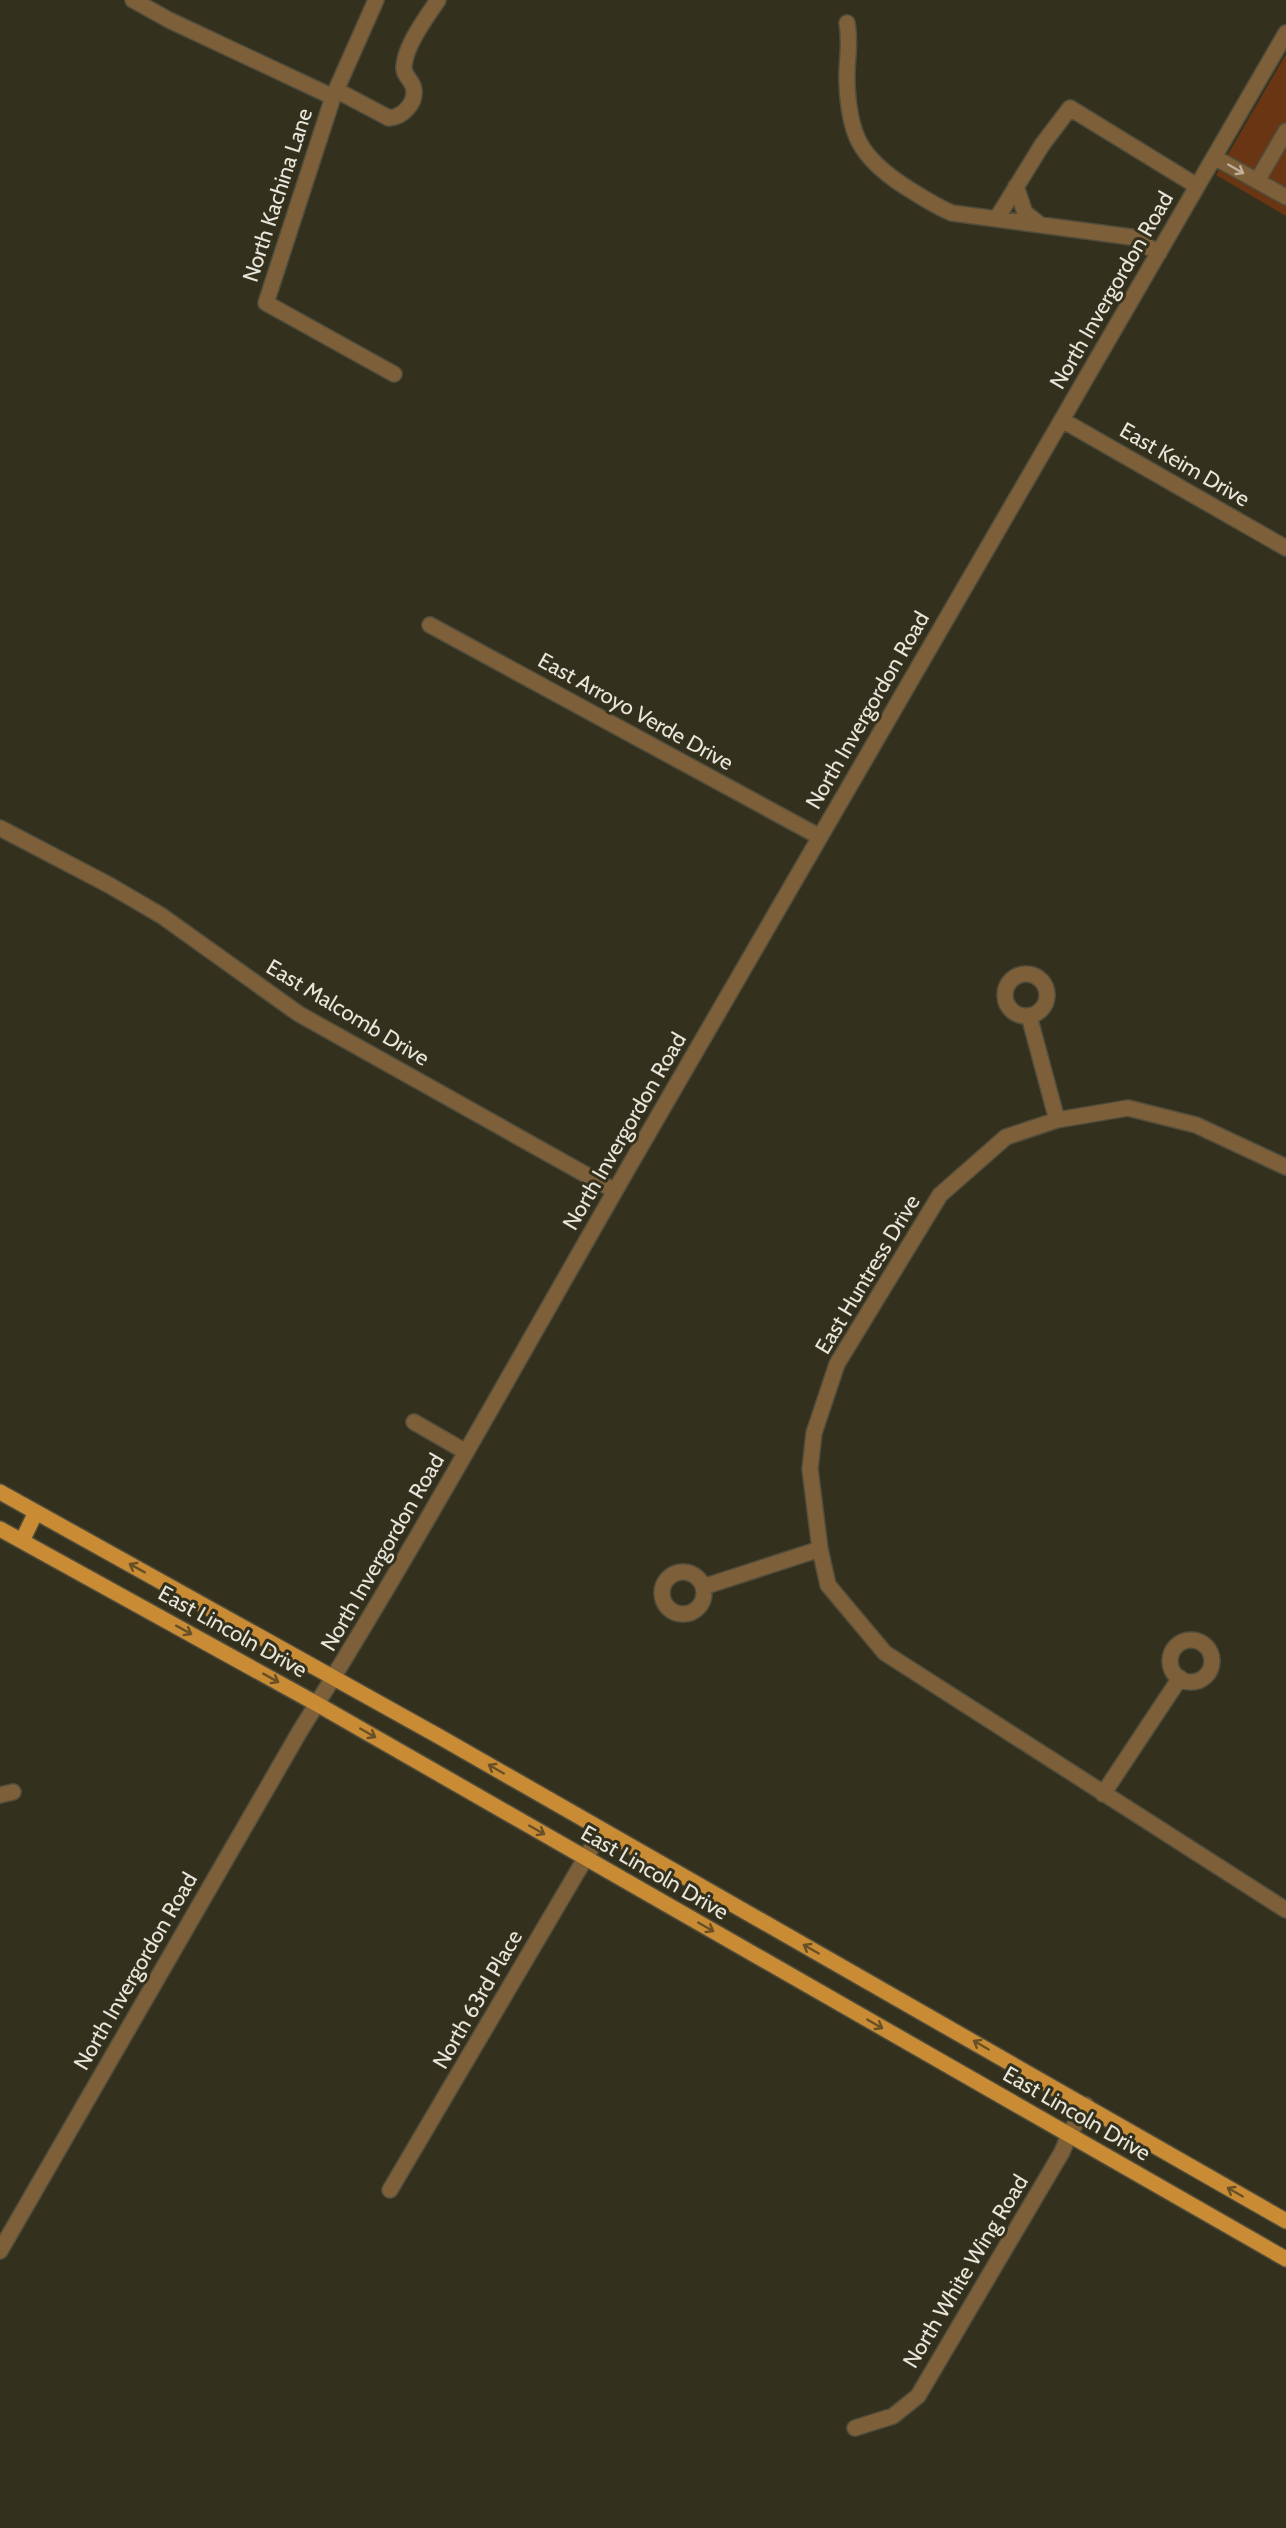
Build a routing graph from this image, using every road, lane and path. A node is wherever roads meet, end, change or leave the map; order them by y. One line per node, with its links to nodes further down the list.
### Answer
1 (133, 0): 6 (street)
2 (376, 0): 6 (street, North Kachina Lane)
3 (438, 0): 6 (street)
4 (847, 23): 13 (street)
5 (1285, 36): 8 (street, North Invergordon Road)
6 (334, 93): 16 (street, North Kachina Lane)
7 (1286, 131): 9 (street)
8 (1214, 157): 9 (street, one-way to 9); 11 (street, North Invergordon Road)
9 (1257, 181): 12 (street)
10 (1016, 186): 11 (street); 13 (street); 14 (street)
11 (1197, 186): 15 (street, North Invergordon Road)
12 (1286, 197)
13 (997, 218): 14 (street)
14 (1038, 223): 15 (street)
15 (1159, 253): 17 (street, North Invergordon Road)
16 (394, 374)
17 (1062, 420): 18 (street, East Keim Drive); 21 (street, North Invergordon Road)
18 (1286, 548)
19 (430, 625): 21 (street, East Arroyo Verde Drive)
20 (0, 828): 25 (street, East Malcomb Drive)
21 (820, 837): 25 (street, North Invergordon Road)
22 (1029, 1016): 23 (street)
23 (1057, 1120): 24 (street, East Huntress Drive); 32 (street, East Huntress Drive)
24 (1286, 1167)
25 (615, 1191): 27 (street, North Invergordon Road)
26 (414, 1422): 27 (street)
27 (466, 1452): 34 (street, North Invergordon Road)
28 (0, 1492): 29 (main road, East Lincoln Drive)
29 (36, 1512): 31 (main road); 34 (main road, East Lincoln Drive, one-way to 29)
30 (0, 1529): 31 (main road, East Lincoln Drive)
31 (22, 1541): 36 (main road, East Lincoln Drive, one-way to 36)
32 (820, 1549): 33 (street); 37 (street, East Huntress Drive)
33 (703, 1587)
34 (335, 1677): 36 (street, North Invergordon Road); 38 (main road, East Lincoln Drive, one-way to 34)
35 (1180, 1678): 37 (street)
36 (317, 1704): 39 (main road, East Lincoln Drive, one-way to 39); 45 (street, North Invergordon Road)
37 (1103, 1794): 40 (street, East Huntress Drive)
38 (602, 1830): 39 (street, North 63rd Place); 41 (main road, East Lincoln Drive, one-way to 38)
39 (585, 1858): 42 (main road, East Lincoln Drive, one-way to 42); 43 (street, North 63rd Place)
40 (1286, 1910)
41 (1086, 2105): 42 (street, North White Wing Road); 44 (main road, East Lincoln Drive, one-way to 41)
42 (1069, 2134): 46 (main road, East Lincoln Drive); 47 (street, North White Wing Road)
43 (390, 2190)
44 (1286, 2221)
45 (0, 2251)
46 (1286, 2259)
47 (855, 2428)

